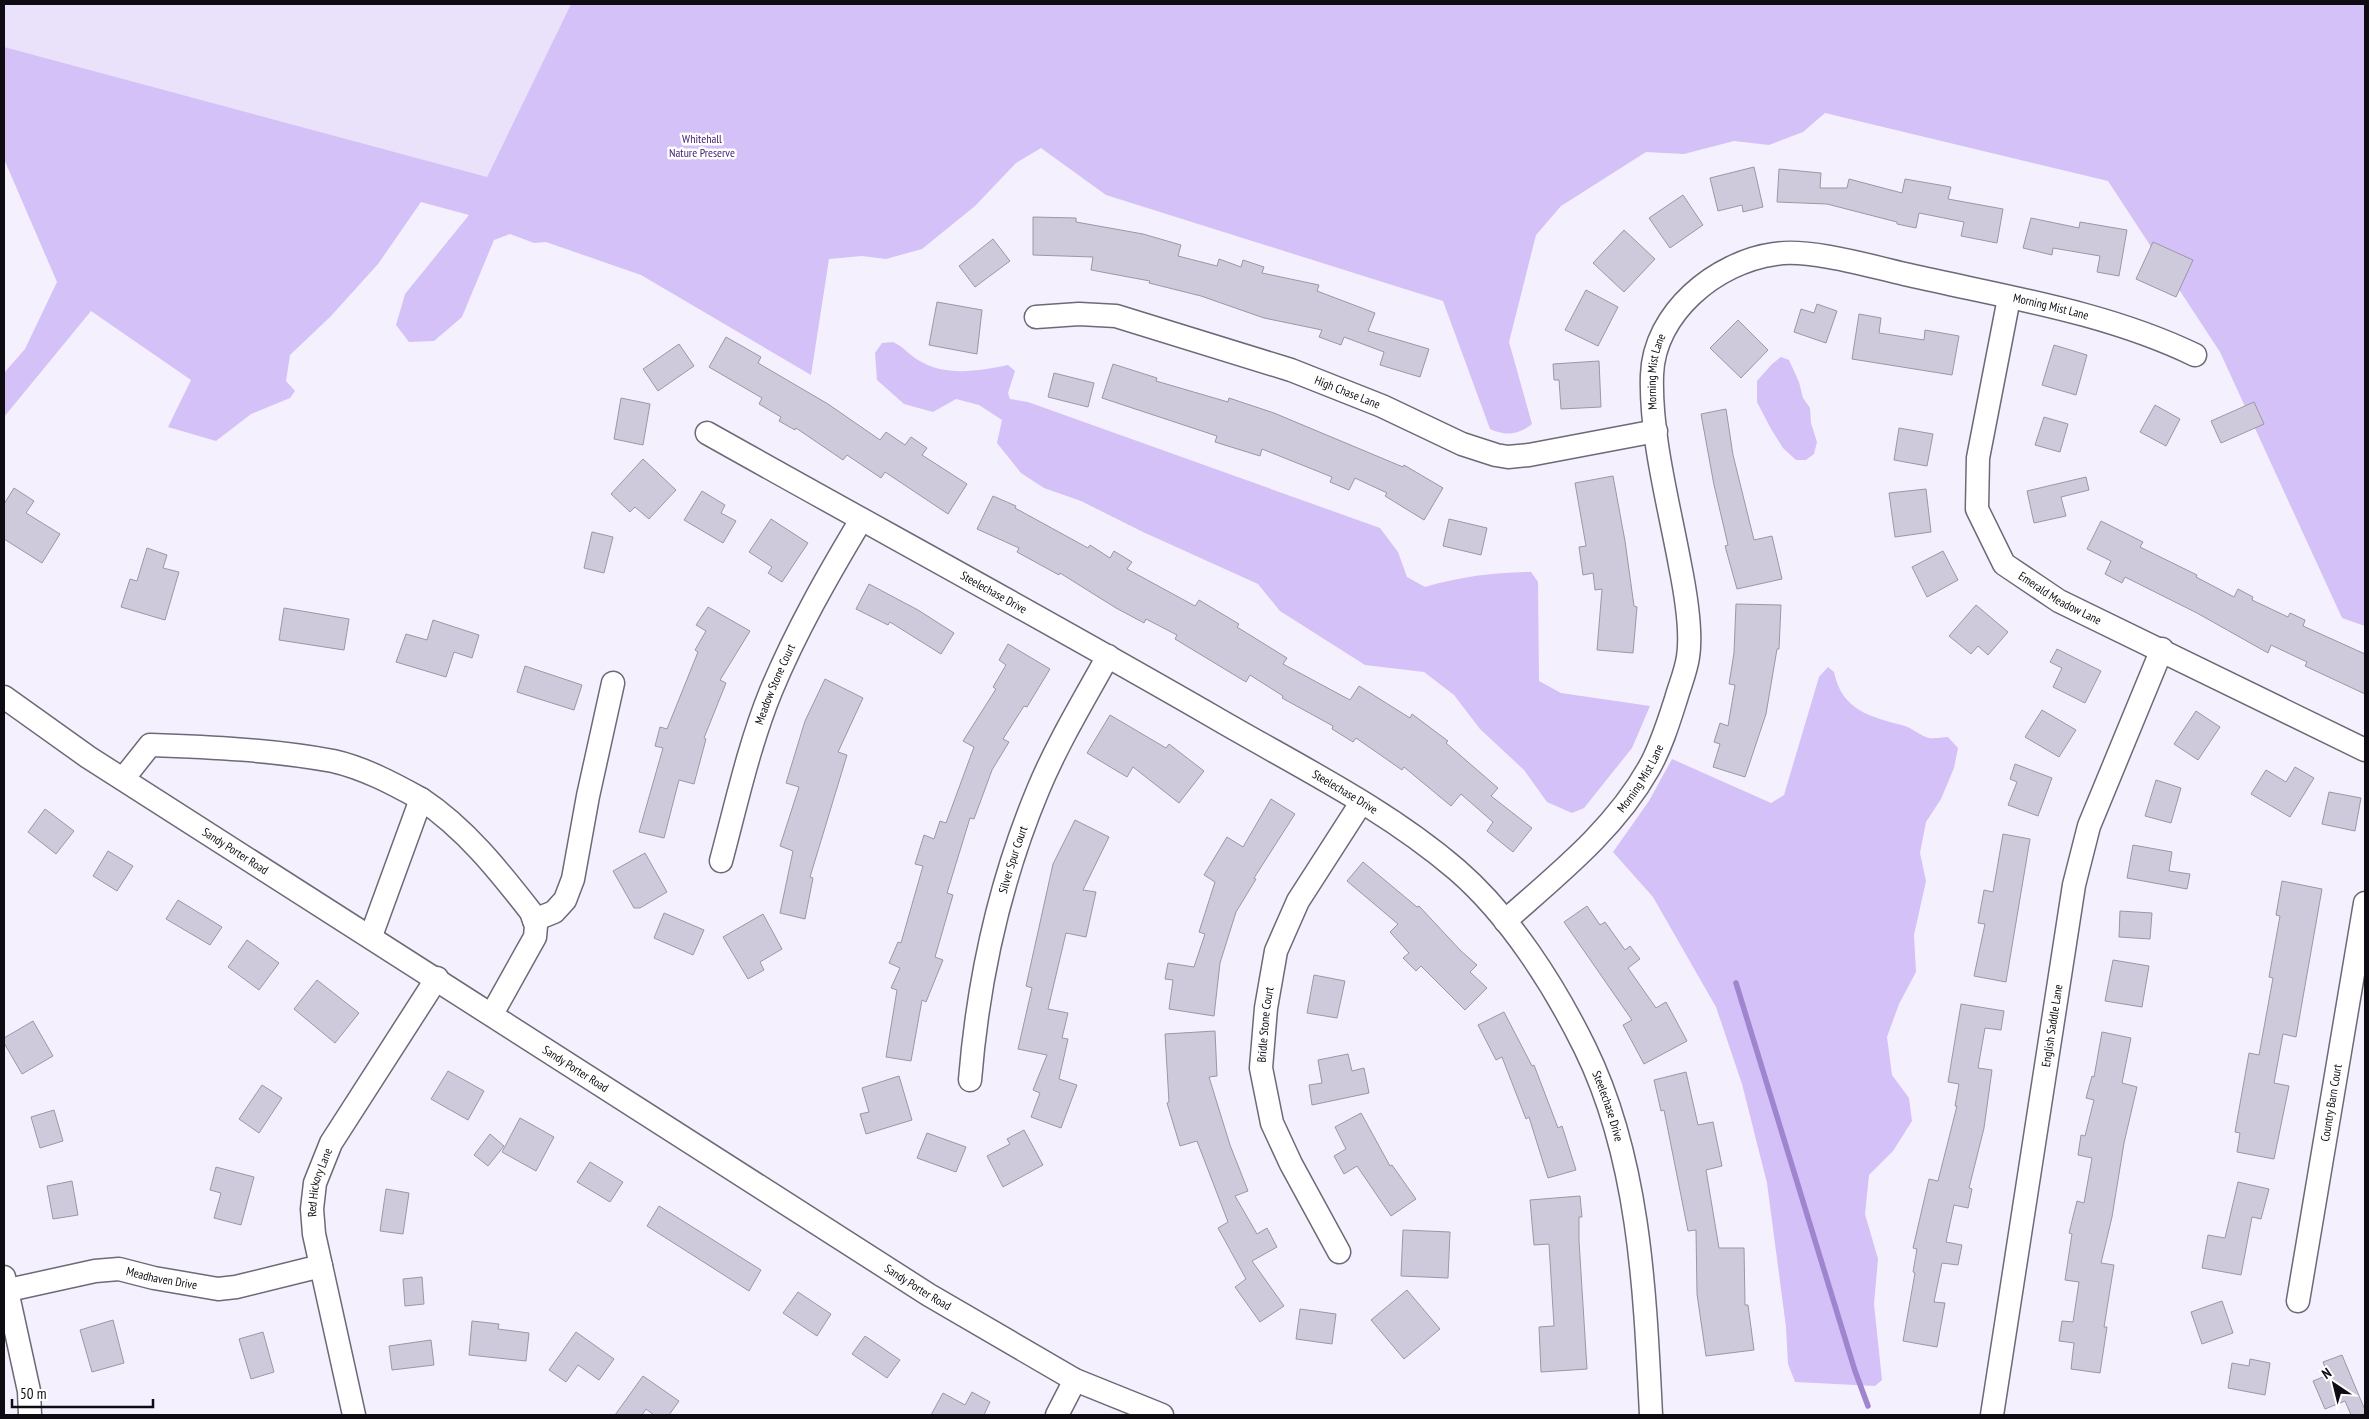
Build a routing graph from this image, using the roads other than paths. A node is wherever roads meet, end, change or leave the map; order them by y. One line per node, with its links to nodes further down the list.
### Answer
1 (2010, 298): 3 (street, Morning Mist Lane); 4 (street, Morning Mist Lane); 7 (street, Emerald Meadow Lane)
2 (1036, 317): 4 (street, High Chase Lane)
3 (2195, 355)
4 (1656, 430): 18 (street, Morning Mist Lane)
5 (707, 433): 6 (street, Steelechase Drive)
6 (862, 520): 8 (street, Steelechase Drive); 15 (street, Meadow Stone Court)
7 (2162, 649): 11 (street, Emerald Meadow Lane); 33 (street, English Saddle Lane)
8 (1108, 656): 14 (street, Steelechase Drive); 22 (street, Silver Spur Court)
9 (613, 683): 17 (street)
10 (4, 697): 12 (street, Sandy Porter Road)
11 (2365, 750)
12 (124, 779): 13 (street); 19 (street, Sandy Porter Road)
13 (422, 799): 17 (street); 19 (street)
14 (1361, 803): 18 (street, Steelechase Drive); 23 (street, Bridle Stone Court)
15 (720, 861)
16 (2365, 903): 26 (street, Country Barn Court)
17 (534, 920): 21 (street)
18 (1506, 921): 32 (street, Steelechase Drive)
19 (370, 936): 20 (street, Sandy Porter Road)
20 (437, 978): 21 (street, Sandy Porter Road); 24 (street, Red Hickory Lane)
21 (492, 1014): 27 (street, Sandy Porter Road)
22 (970, 1080)
23 (1340, 1252)
24 (321, 1266): 25 (street, Meadhaven Drive); 29 (street, Red Hickory Lane)
25 (5, 1286): 28 (street)
26 (2298, 1301)
27 (1075, 1380): 30 (street); 31 (street, Sandy Porter Road)
28 (30, 1415)
29 (354, 1415)
30 (1057, 1415)
31 (1162, 1415)
32 (1651, 1415)
33 (1992, 1415)

